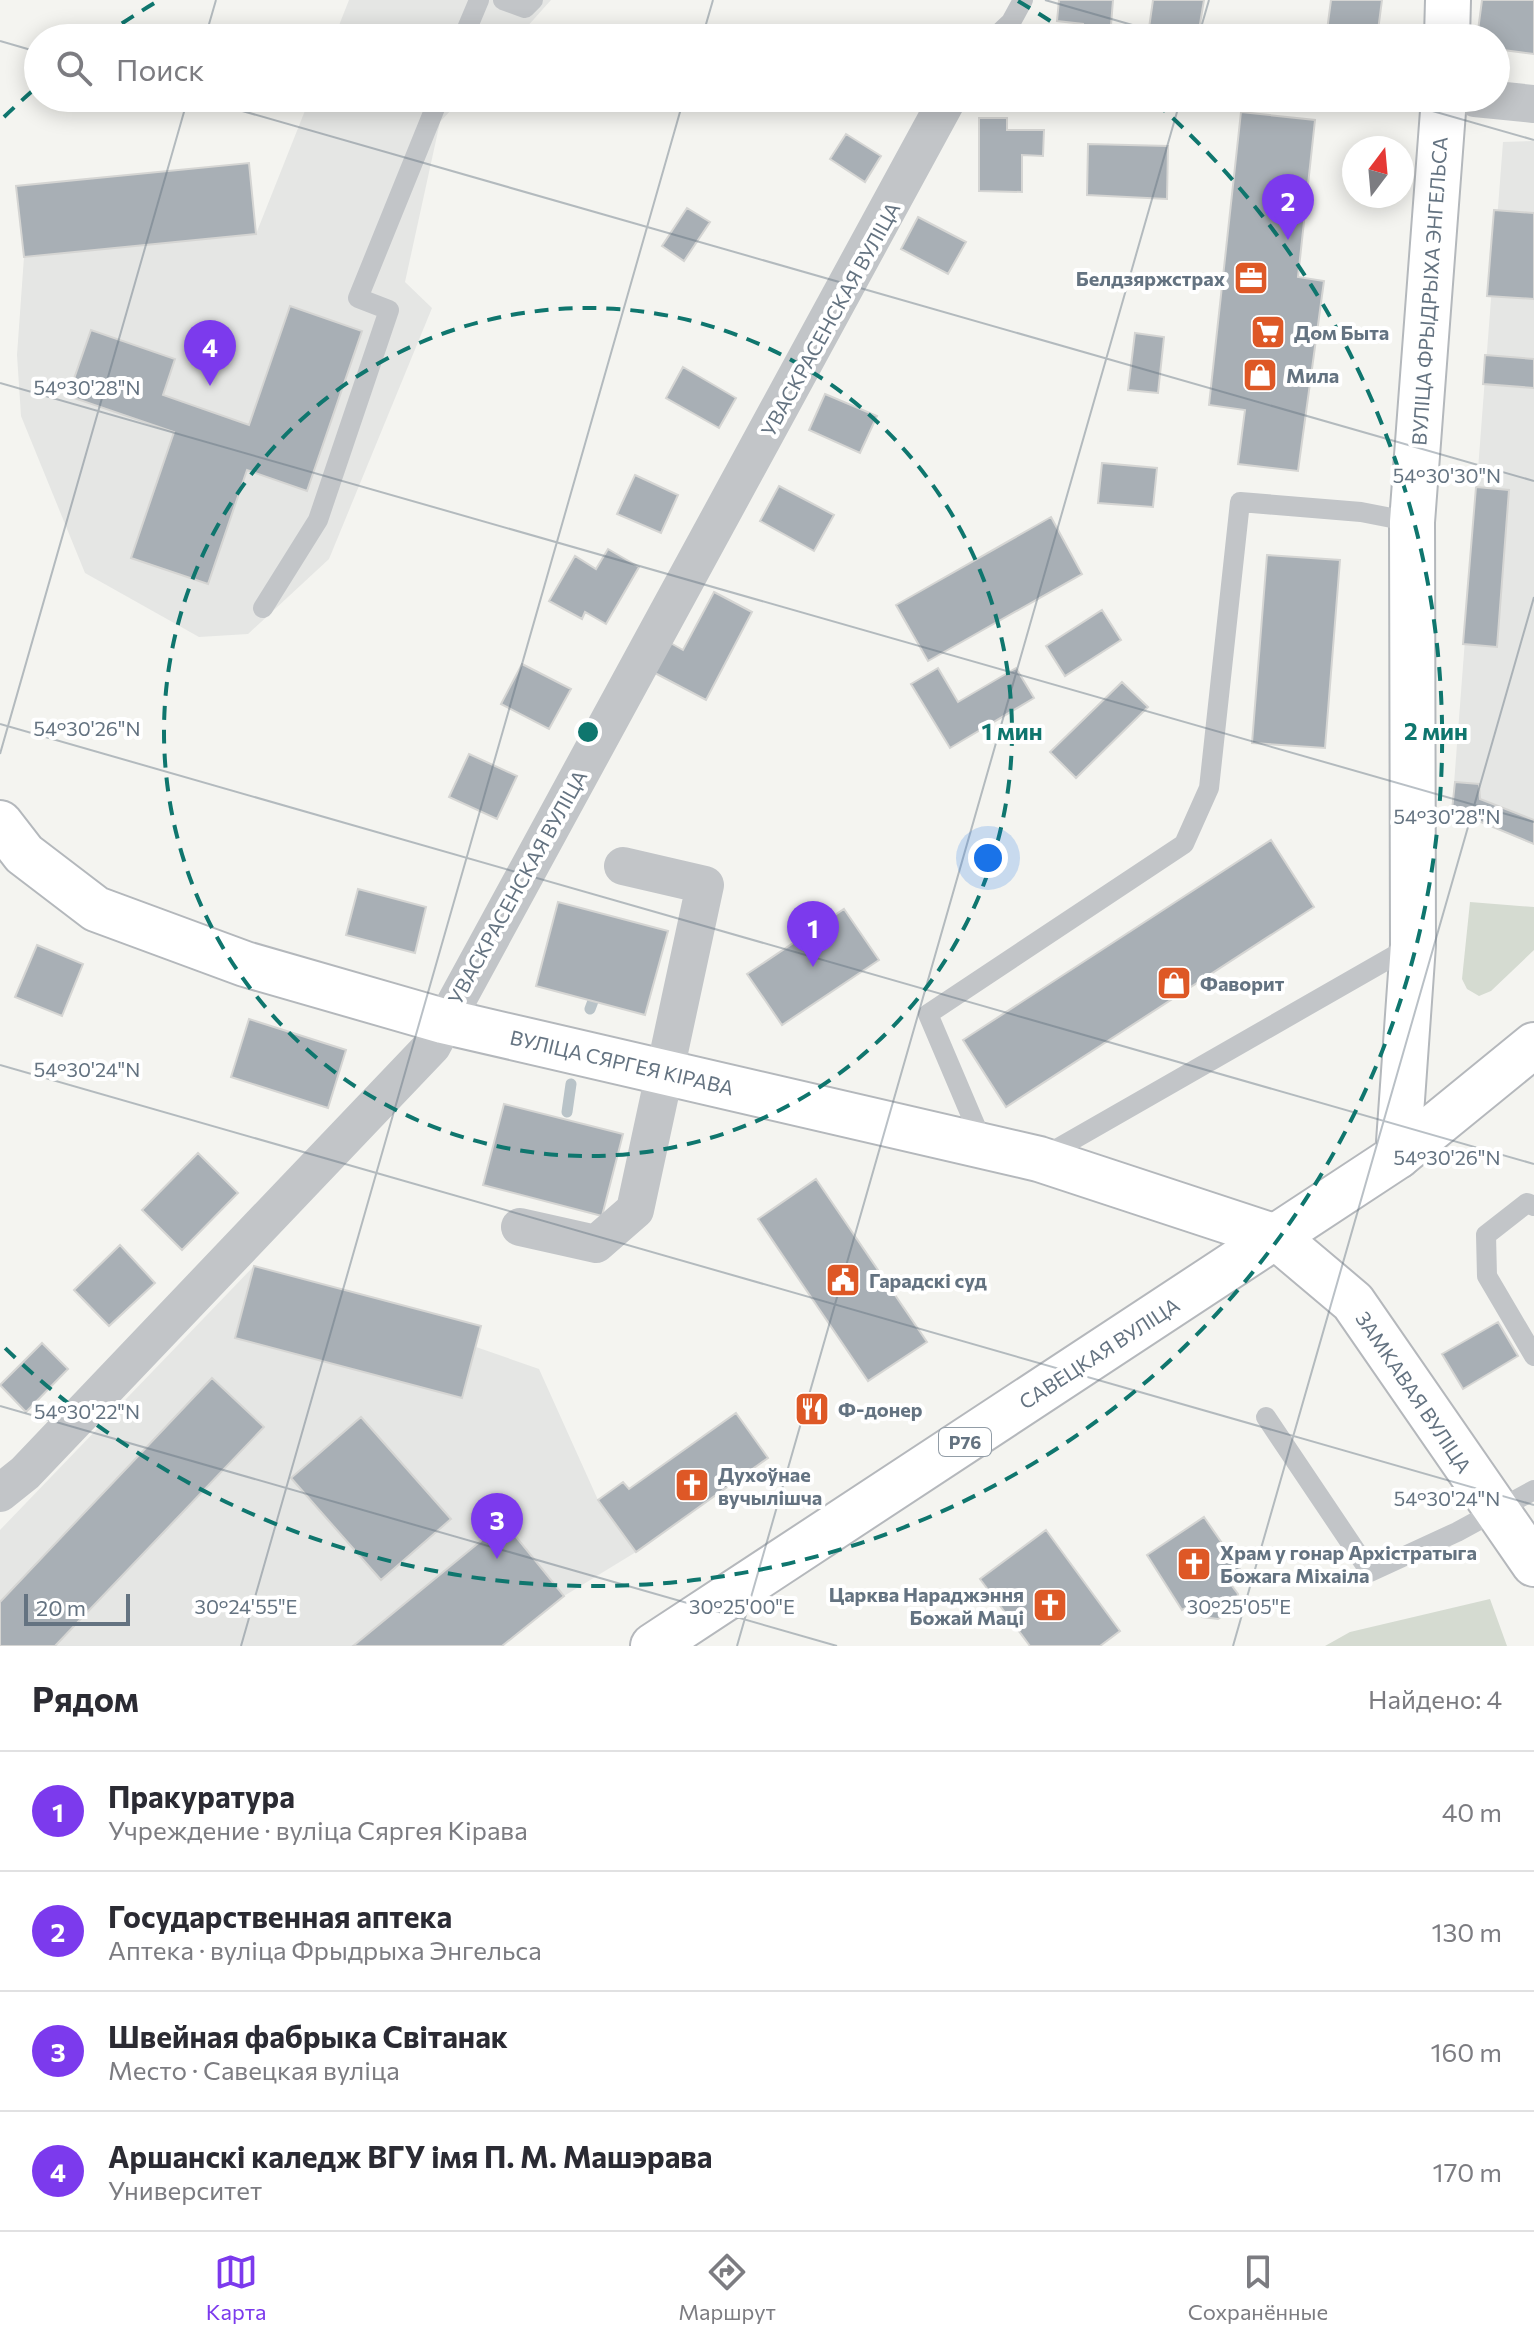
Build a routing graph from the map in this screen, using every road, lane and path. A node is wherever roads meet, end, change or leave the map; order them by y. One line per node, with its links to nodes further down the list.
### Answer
1 (479, 0): 6 (lane)
2 (503, 0): 3 (lane)
3 (533, 0)
4 (1023, 0): 7 (lane)
5 (1448, 0): 8 (main road)
6 (469, 24)
7 (1009, 24)
8 (1447, 24)
9 (1510, 102): 10 (street)
10 (1534, 104)
11 (433, 112): 15 (lane)
12 (941, 112): 19 (street, УВАСКРАСЕНСКАЯ ВУЛІЦА)
13 (1443, 112): 14 (main road, ВУЛІЦА ФРЫДРЫХА ЭНГЕЛЬСА)
14 (1412, 522): 18 (main road, ВУЛІЦА ФРЫДРЫХА ЭНГЕЛЬСА); 22 (lane)
15 (263, 608)
16 (0, 823): 19 (main road, ВУЛІЦА СЯРГЕЯ КІРАВА)
17 (623, 866): 21 (street)
18 (1413, 945): 23 (main road, ВУЛІЦА ФРЫДРЫХА ЭНГЕЛЬСА); 24 (lane)
19 (443, 1021): 21 (main road, ВУЛІЦА СЯРГЕЯ КІРАВА); 31 (street, УВАСКРАСЕНСКАЯ ВУЛІЦА)
20 (1534, 1045): 23 (main road, САВЕЦКАЯ ВУЛІЦА / Р76)
21 (664, 1070): 22 (main road, ВУЛІЦА СЯРГЕЯ КІРАВА); 26 (street)
22 (984, 1146): 24 (main road, ВУЛІЦА СЯРГЕЯ КІРАВА)
23 (1398, 1156): 27 (main road, САВЕЦКАЯ ВУЛІЦА / Р76)
24 (1039, 1159): 27 (main road, ВУЛІЦА СЯРГЕЯ КІРАВА)
25 (1534, 1206): 28 (lane)
26 (520, 1227)
27 (1276, 1237): 32 (main road, ЗАМКАВАЯ ВУЛІЦА); 34 (main road, САВЕЦКАЯ ВУЛІЦА / Р76)
28 (1534, 1356)
29 (1266, 1417): 32 (lane)
30 (1534, 1490): 32 (lane)
31 (0, 1493)
32 (1495, 1510): 33 (main road, ЗАМКАВАЯ ВУЛІЦА)
33 (1534, 1564)
34 (653, 1646)

